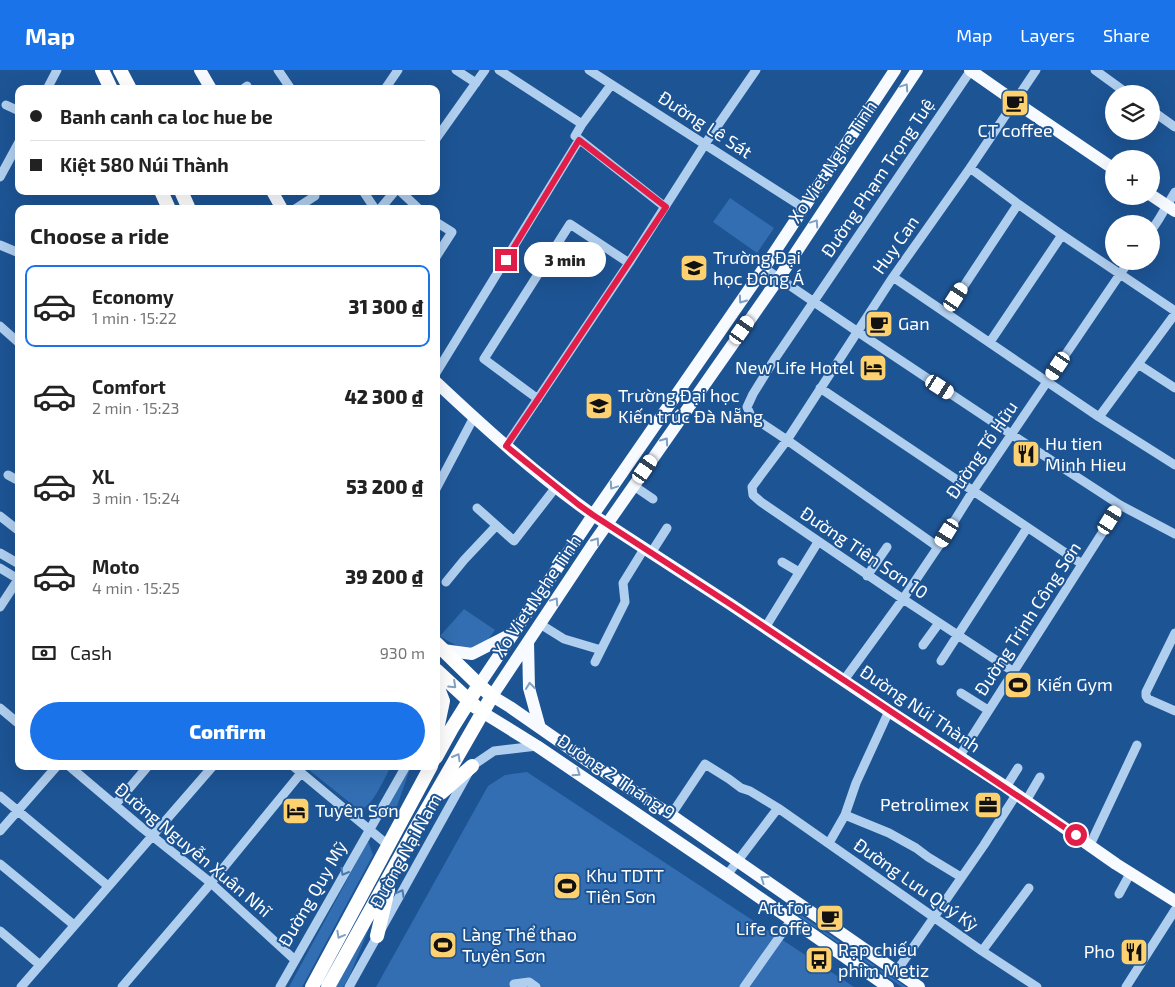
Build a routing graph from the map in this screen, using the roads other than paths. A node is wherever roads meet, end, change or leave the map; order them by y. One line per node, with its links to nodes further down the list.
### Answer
1 (57, 70): 18 (street)
2 (102, 70): 19 (highway)
3 (120, 70): 20 (highway)
4 (200, 70): 21 (main road)
5 (278, 70): 22 (street)
6 (398, 70): 23 (street)
7 (456, 70): 17 (street)
8 (485, 70): 17 (street)
9 (499, 70): 30 (street)
10 (589, 70): 24 (street, Đường Lê Sát)
11 (756, 70): 34 (street)
12 (895, 70): 49 (main road, Xo Viet Nghe Tinh)
13 (917, 70): 62 (main road, Xo Viet Nghe Tinh, one-way to 13)
14 (970, 70): 26 (main road); 63 (street, Đường Phạm Trọng Tuệ)
15 (1036, 70): 26 (street, Huy Can)
16 (1095, 70): 25 (street)
17 (476, 83): 32 (street)
18 (49, 85)
19 (109, 85)
20 (128, 85)
21 (209, 85)
22 (288, 85)
23 (388, 85)
24 (612, 85): 30 (street); 34 (street, Đường Lê Sát)
25 (1116, 85)
26 (1015, 101): 36 (main road); 37 (street, Huy Can)
27 (6, 105): 28 (street)
28 (15, 110)
29 (1160, 116): 31 (street)
30 (582, 124): 33 (street)
31 (1175, 127)
32 (440, 133)
33 (579, 140): 48 (street); 71 (street)
34 (705, 144): 48 (street); 49 (street, Đường Lê Sát)
35 (15, 149): 38 (street)
36 (1105, 163)
37 (970, 168): 44 (street); 61 (street, Huy Can)
38 (0, 177)
39 (1175, 192): 50 (street)
40 (391, 195): 46 (street)
41 (404, 195): 47 (street)
42 (315, 196): 45 (street)
43 (1160, 201): 50 (main road)
44 (1018, 204): 53 (street); 64 (street)
45 (301, 205)
46 (383, 205)
47 (415, 205)
48 (666, 207): 57 (street)
49 (804, 208): 58 (main road, Xo Viet Nghe Tinh)
50 (1171, 208): 51 (street)
51 (1160, 219)
52 (440, 224): 56 (street)
53 (1062, 235): 60 (street); 69 (street)
54 (0, 245): 55 (street)
55 (15, 251)
56 (440, 251)
57 (629, 263): 76 (street); 76 (street)
58 (764, 268): 62 (street); 92 (main road, Xo Viet Nghe Tinh, one-way to 92)
59 (1123, 270): 60 (street, Đường Tố Hữu)
60 (1121, 273): 65 (street); 72 (street, Đường Tố Hữu)
61 (893, 277): 64 (street); 67 (street, Huy Can)
62 (779, 278): 63 (street); 86 (main road, Xo Viet Nghe Tinh, one-way to 62)
63 (814, 301): 67 (street); 80 (street, Đường Phạm Trọng Tuệ)
64 (946, 313): 69 (street)
65 (1175, 313): 70 (street)
66 (0, 326): 68 (street)
67 (858, 332): 74 (street, Huy Can); 79 (street)
68 (15, 339)
69 (990, 342): 72 (street)
70 (1138, 364): 75 (street); 78 (street)
71 (440, 366)
72 (1047, 382): 78 (street); 79 (street, Đường Tố Hữu)
73 (440, 386): 77 (main road, Đường Núi Thành)
74 (820, 388): 80 (street, Huy Can); 88 (street)
75 (1175, 388)
76 (538, 399): 81 (street)
77 (474, 417): 81 (main road, Đường Núi Thành); 85 (street)
78 (1099, 417): 82 (street)
79 (1011, 434): 88 (street, Đường Tố Hữu); 90 (street)
80 (787, 440): 100 (street, Đường Tiên Sơn 10); 102 (street, Đường Phạm Trọng Tuệ)
81 (506, 446): 87 (main road, Đường Núi Thành)
82 (1175, 465)
83 (8, 476): 84 (street)
84 (15, 479)
85 (440, 481)
86 (634, 486): 89 (street); 94 (main road, Xo Viet Nghe Tinh)
87 (556, 487): 92 (main road, Đường Núi Thành); 95 (street)
88 (973, 491): 98 (street); 102 (street, Đường Tố Hữu)
89 (653, 499)
90 (1120, 504): 99 (street); 107 (street, Đường Trịnh Công Sơn)
91 (477, 508): 95 (street)
92 (593, 515): 94 (main road, Đường Núi Thành); 119 (main road, Xo Viet Nghe Tinh)
93 (0, 516): 96 (street)
94 (607, 524): 103 (main road, Đường Núi Thành); 117 (main road, Xo Viet Nghe Tinh, one-way to 94)
95 (496, 526): 113 (street)
96 (15, 528)
97 (667, 528): 103 (street)
98 (1028, 528): 107 (street); 121 (street)
99 (1175, 534)
100 (818, 542): 109 (street); 111 (street, Đường Tiên Sơn 10)
101 (888, 547): 111 (street)
102 (938, 547): 114 (street, Đường Tố Hữu)
103 (648, 551): 118 (main road, Đường Núi Thành); 125 (street)
104 (0, 552): 105 (street)
105 (15, 561)
106 (782, 562): 109 (street)
107 (1082, 564): 128 (street, Đường Trịnh Công Sơn)
108 (0, 568): 110 (street)
109 (799, 572): 118 (street)
110 (15, 576)
111 (868, 576): 114 (street, Đường Tiên Sơn 10)
112 (15, 582): 115 (street)
113 (446, 582)
114 (903, 600): 116 (street, Đường Tiên Sơn 10); 130 (street, Đường Tố Hữu)
115 (1, 602)
116 (939, 623): 121 (street, Đường Tiên Sơn 10); 123 (street)
117 (540, 624): 122 (main road, Xo Viet Nghe Tinh); 125 (street)
118 (765, 628): 130 (main road, Đường Núi Thành)
119 (513, 633): 124 (main road); 131 (main road, Xo Viet Nghe Tinh)
120 (1175, 633): 137 (street)
121 (958, 636): 126 (street); 128 (street, Đường Tiên Sơn 10)
122 (528, 642): 134 (main road, Xo Viet Nghe Tinh); 143 (main road, one-way to 122)
123 (923, 645)
124 (440, 647): 131 (highway)
125 (601, 650): 127 (street)
126 (942, 660)
127 (595, 662)
128 (1014, 672): 138 (street, Đường Trịnh Công Sơn)
129 (440, 674): 135 (highway, one-way to 135)
130 (844, 680): 139 (main road, Đường Núi Thành)
131 (478, 685): 134 (highway); 135 (highway)
132 (440, 693): 141 (highway)
133 (961, 693): 138 (street)
134 (492, 696): 140 (highway); 143 (main road, Đường 2 Tháng 9)
135 (469, 701): 140 (highway); 146 (highway)
136 (0, 708): 142 (street)
137 (1174, 709)
138 (988, 710): 147 (street, Đường Trịnh Công Sơn)
139 (889, 711): 147 (main road, Đường Núi Thành); 168 (street)
140 (482, 712): 145 (main road, Đường 2 Tháng 9); 163 (highway, one-way to 140)
141 (440, 715)
142 (15, 721)
143 (540, 728): 167 (main road, Đường 2 Tháng 9)
144 (1137, 745): 173 (street)
145 (537, 746): 149 (street, Đường Nại Nam); 179 (main road, Đường 2 Tháng 9, one-way to 179)
146 (440, 750)
147 (960, 757): 160 (main road, Đường Núi Thành)
148 (705, 764): 165 (street, Đường Lưu Quý Kỳ); 167 (street, Đường 2 Tháng 9)
149 (472, 766): 163 (highway); 191 (street, Đường Nại Nam, one-way to 149)
150 (1018, 768): 160 (street)
151 (53, 770): 166 (street)
152 (75, 770): 164 (street, Đường Nguyễn Xuân Nhĩ)
153 (145, 770): 164 (street)
154 (210, 770): 171 (street)
155 (298, 770): 158 (street)
156 (404, 770): 169 (street, Đường Quy Mỹ)
157 (426, 770): 174 (highway)
158 (301, 773): 169 (street); 181 (street)
159 (1040, 777): 162 (street)
160 (1006, 787): 162 (main road, Đường Núi Thành)
161 (0, 796): 166 (street)
162 (1021, 798): 173 (main road, Đường Núi Thành); 180 (street)
163 (433, 800): 178 (highway)
164 (115, 805): 171 (street, Đường Nguyễn Xuân Nhĩ)
165 (778, 808): 172 (street, Đường Lưu Quý Kỳ); 175 (street)
166 (18, 810): 170 (street); 182 (street)
167 (671, 815): 175 (main road, Đường 2 Tháng 9)
168 (845, 815): 172 (street); 180 (street)
169 (369, 830): 174 (street); 193 (street, Đường Quy Mỹ, one-way to 193)
170 (0, 831)
171 (152, 836): 181 (street, Đường Nguyễn Xuân Nhĩ); 182 (street)
172 (829, 843): 187 (street, Đường Lưu Quý Kỳ)
173 (1090, 845): 177 (main road, Đường Núi Thành)
174 (388, 846): 199 (highway, one-way to 199)
175 (738, 860): 179 (street); 195 (main road, Đường 2 Tháng 9, one-way to 175)
176 (0, 864): 189 (street)
177 (1131, 872): 184 (street); 185 (main road, Đường Núi Thành)
178 (391, 874): 191 (highway); 200 (highway)
179 (727, 875): 188 (main road, Đường 2 Tháng 9)
180 (961, 877): 187 (street)
181 (211, 884): 193 (street, Đường Nguyễn Xuân Nhĩ); 197 (street)
182 (108, 886): 189 (street)
183 (1029, 888): 192 (street)
184 (1119, 894)
185 (1175, 901)
186 (1175, 910): 208 (street)
187 (933, 917): 192 (street, Đường Lưu Quý Kỳ); 195 (street)
188 (792, 919): 204 (street); 205 (main road, Đường 2 Tháng 9)
189 (74, 925): 194 (street)
190 (0, 931): 194 (street)
191 (377, 936): 201 (street, Đường Nại Nam)
192 (982, 951): 207 (street, Đường Lưu Quý Kỳ)
193 (295, 960): 198 (street, Đường Quy Mỹ)
194 (40, 965): 196 (street)
195 (896, 972): 206 (main road, Đường 2 Tháng 9)
196 (21, 987)
197 (122, 987)
198 (280, 987)
199 (312, 987)
200 (328, 987)
201 (350, 987)
202 (515, 987): 203 (street)
203 (536, 987)
204 (744, 987)
205 (888, 987)
206 (919, 987)
207 (1037, 987)
208 (1126, 987)

